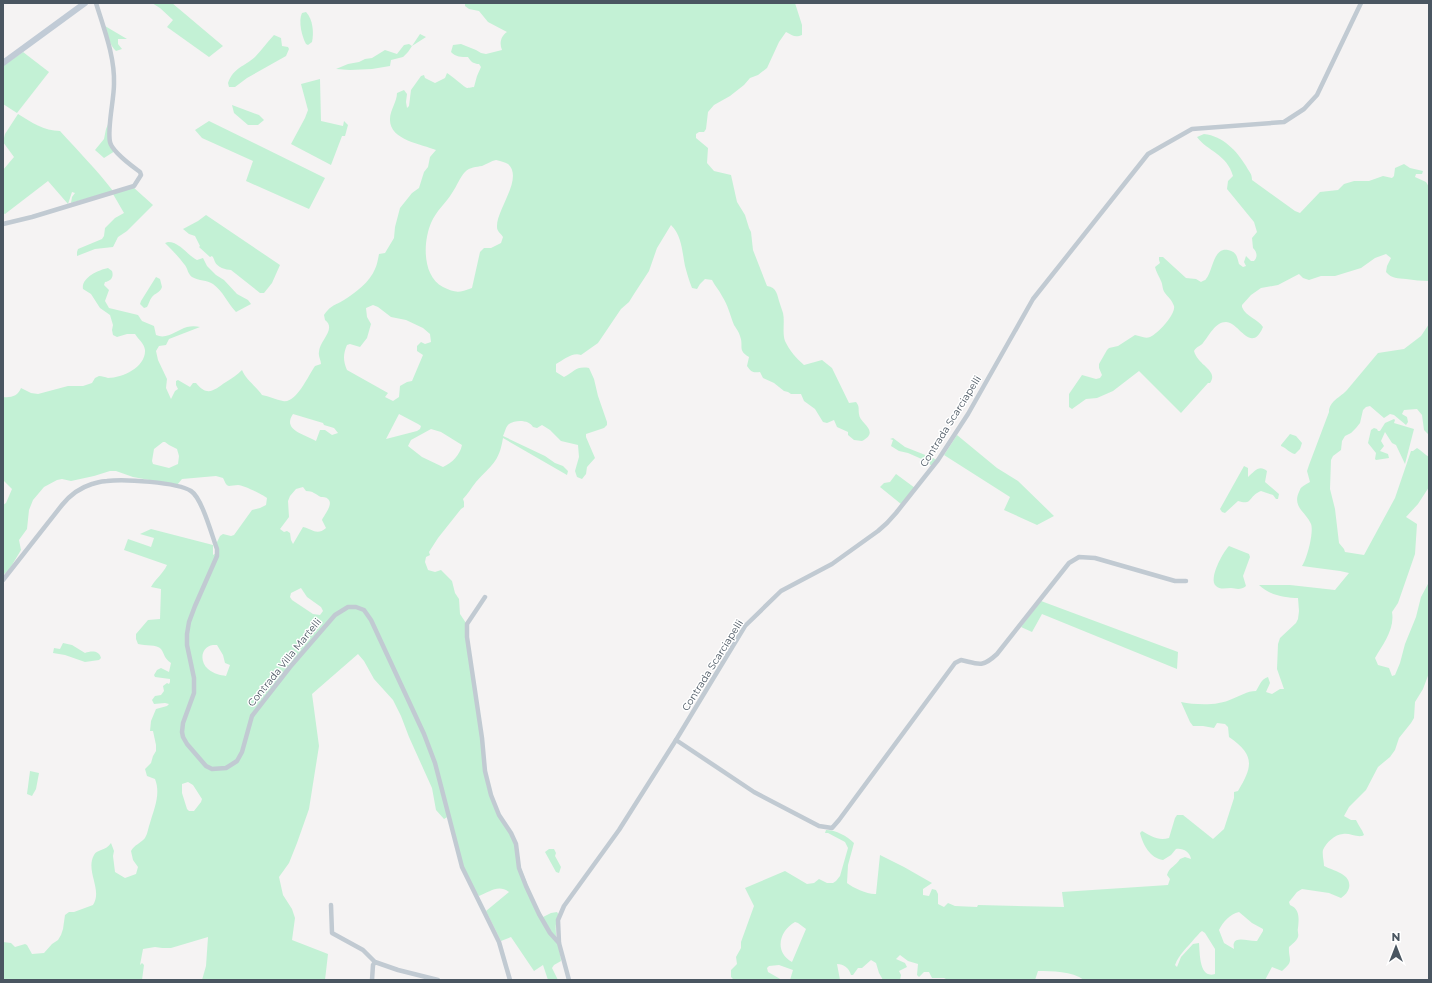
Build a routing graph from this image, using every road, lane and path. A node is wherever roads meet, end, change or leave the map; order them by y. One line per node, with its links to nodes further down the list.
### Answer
1 (85, 3): 4 (main road)
2 (96, 3): 5 (street)
3 (1361, 3): 9 (street, Contrada Scarciapelli)
4 (3, 63)
5 (3, 224)
6 (3, 580): 15 (street, Contrada Villa Martelli)
7 (1186, 581): 9 (street)
8 (486, 597): 11 (street)
9 (676, 740): 11 (street, Contrada Scarciapelli)
10 (331, 905): 12 (street)
11 (558, 943): 16 (street)
12 (375, 962): 13 (street); 14 (street)
13 (372, 980)
14 (438, 980)
15 (510, 980)
16 (569, 980)

